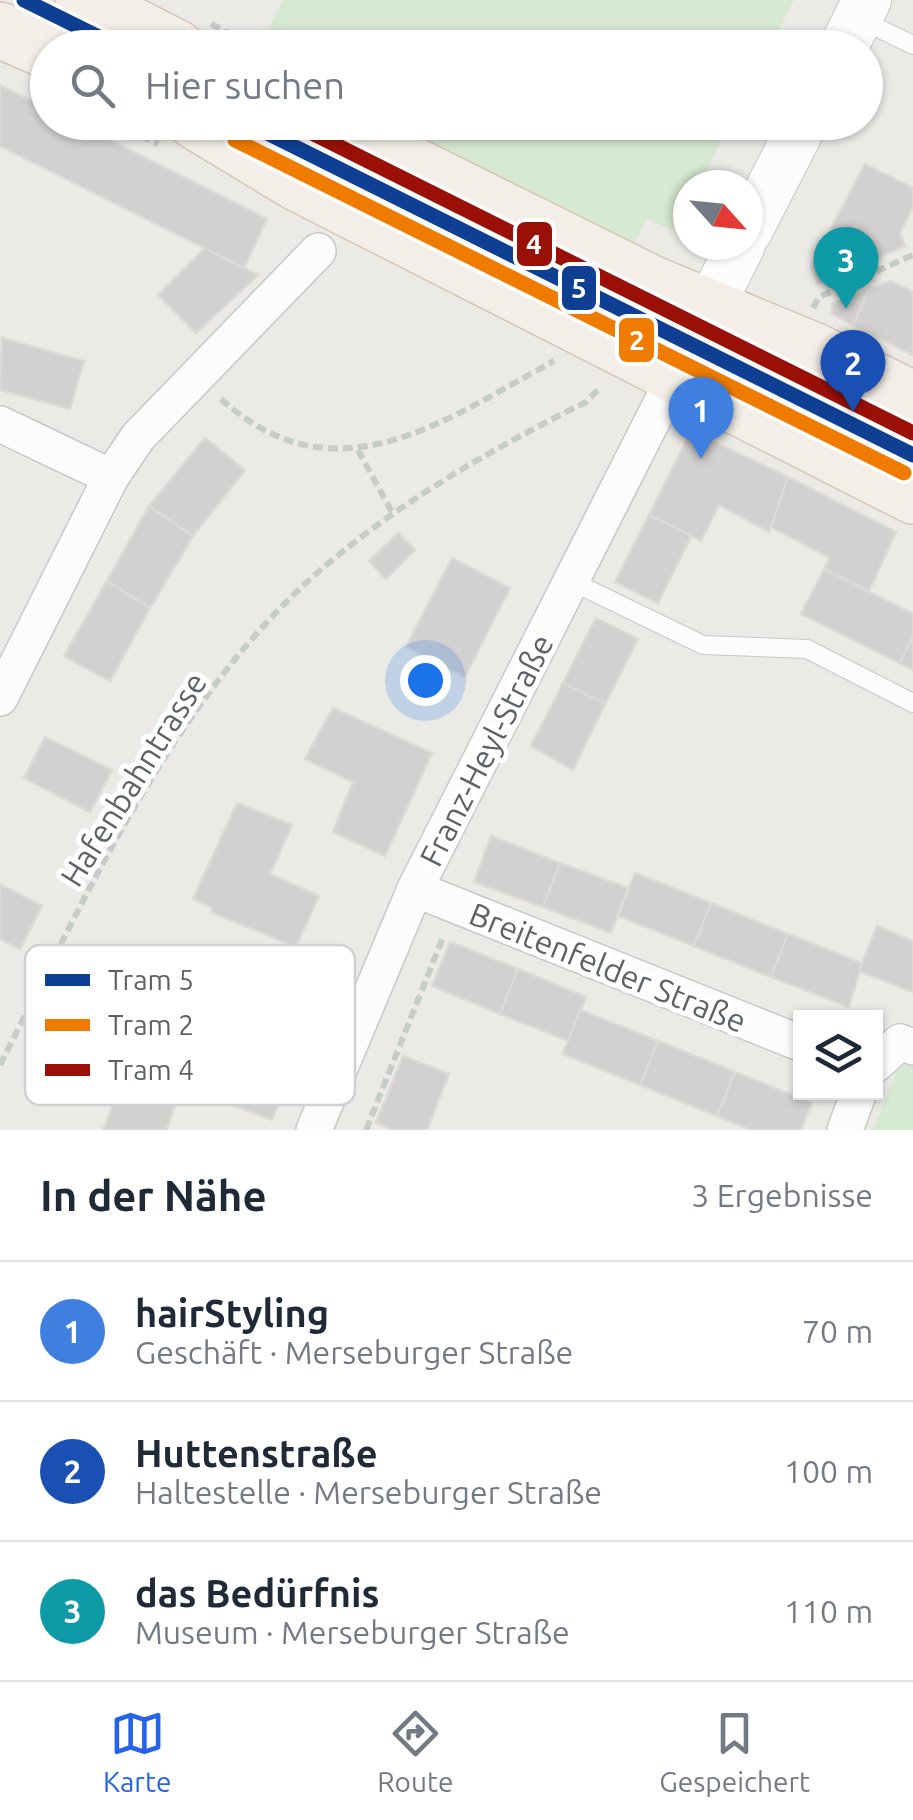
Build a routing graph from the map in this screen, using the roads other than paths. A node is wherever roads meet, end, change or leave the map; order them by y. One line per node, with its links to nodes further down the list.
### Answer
1 (84, 0): 3 (main road)
2 (0, 30): 5 (main road)
3 (142, 30)
4 (883, 33): 6 (lane)
5 (30, 44)
6 (913, 45)
7 (226, 140): 14 (main road)
8 (362, 140): 13 (main road)
9 (795, 140): 10 (street)
10 (763, 202)
11 (318, 251): 17 (street)
12 (733, 260): 13 (street)
13 (709, 306): 14 (street); 15 (main road)
14 (674, 378): 18 (main road); 19 (street, Franz-Heyl-Straße)
15 (913, 399)
16 (0, 424): 17 (street)
17 (110, 477): 20 (street)
18 (913, 496)
19 (571, 581): 21 (lane); 22 (street, Franz-Heyl-Straße)
20 (0, 698)
21 (913, 703)
22 (415, 889): 23 (street, Franz-Heyl-Straße); 24 (street, Breitenfelder Straße)
23 (355, 1032)
24 (793, 1041)
25 (913, 1047): 26 (street)
26 (883, 1058)
27 (857, 1100): 30 (street)
28 (324, 1105): 29 (street, Franz-Heyl-Straße)
29 (314, 1130)
30 (845, 1130)

